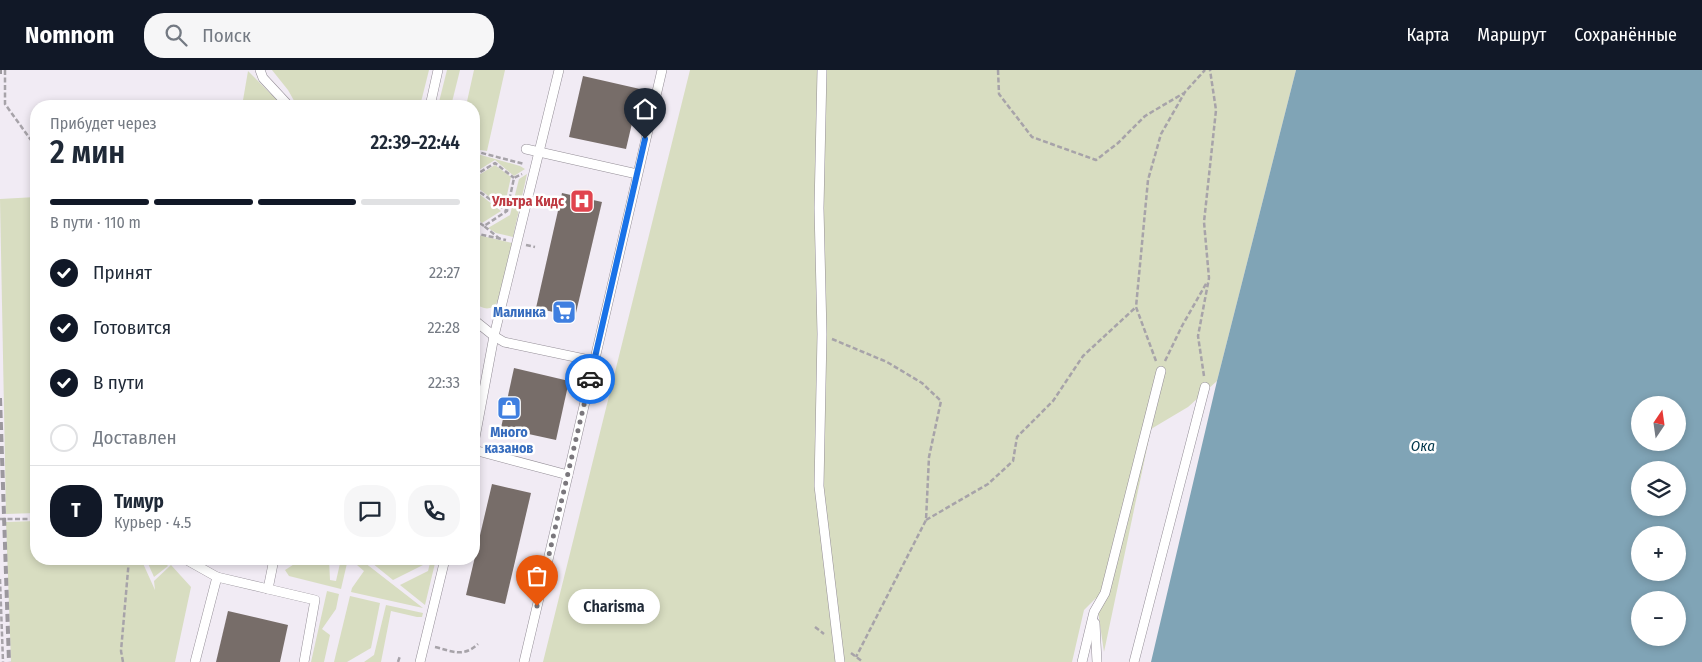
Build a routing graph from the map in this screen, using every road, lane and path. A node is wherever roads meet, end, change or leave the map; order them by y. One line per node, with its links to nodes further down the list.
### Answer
1 (5, 70): 13 (path)
2 (260, 70): 11 (lane)
3 (438, 70): 12 (lane)
4 (559, 70): 16 (lane)
5 (662, 70): 18 (lane)
6 (822, 70): 28 (lane)
7 (998, 70): 10 (path)
8 (1205, 70): 10 (path)
9 (1210, 70): 25 (path)
10 (1185, 92): 26 (path)
11 (283, 100)
12 (431, 100)
13 (30, 139)
14 (526, 149): 16 (lane)
15 (480, 152): 19 (path)
16 (539, 152): 18 (lane); 29 (lane)
17 (480, 172): 19 (path)
18 (637, 174): 30 (lane)
19 (514, 178): 21 (path)
20 (480, 192): 21 (path)
21 (507, 211): 23 (path)
22 (480, 223): 23 (path)
23 (484, 226): 24 (path)
24 (500, 239)
25 (1209, 278): 31 (path); 32 (path)
26 (1136, 308): 31 (path); 38 (path)
27 (480, 325): 29 (lane)
28 (822, 334): 38 (path); 58 (lane)
29 (494, 336): 30 (lane); 33 (lane)
30 (594, 361): 35 (lane)
31 (1160, 371): 46 (lane)
32 (1205, 387): 61 (lane)
33 (480, 411)
34 (480, 452): 35 (lane)
35 (568, 475): 57 (lane)
36 (0, 519): 37 (path)
37 (30, 519)
38 (926, 520): 50 (path)
39 (129, 565): 52 (path)
40 (195, 565): 43 (lane)
41 (273, 565): 45 (lane)
42 (444, 565): 56 (lane)
43 (217, 578): 45 (lane); 53 (lane)
44 (0, 580): 51 (path)
45 (268, 589): 54 (lane)
46 (1094, 612): 59 (lane); 60 (lane)
47 (478, 644): 48 (path)
48 (434, 647)
49 (400, 656): 55 (path)
50 (856, 656)
51 (3, 662)
52 (123, 662)
53 (196, 662)
54 (304, 662)
55 (398, 662)
56 (420, 662)
57 (524, 662)
58 (840, 662)
59 (1082, 662)
60 (1097, 662)
61 (1134, 662)

